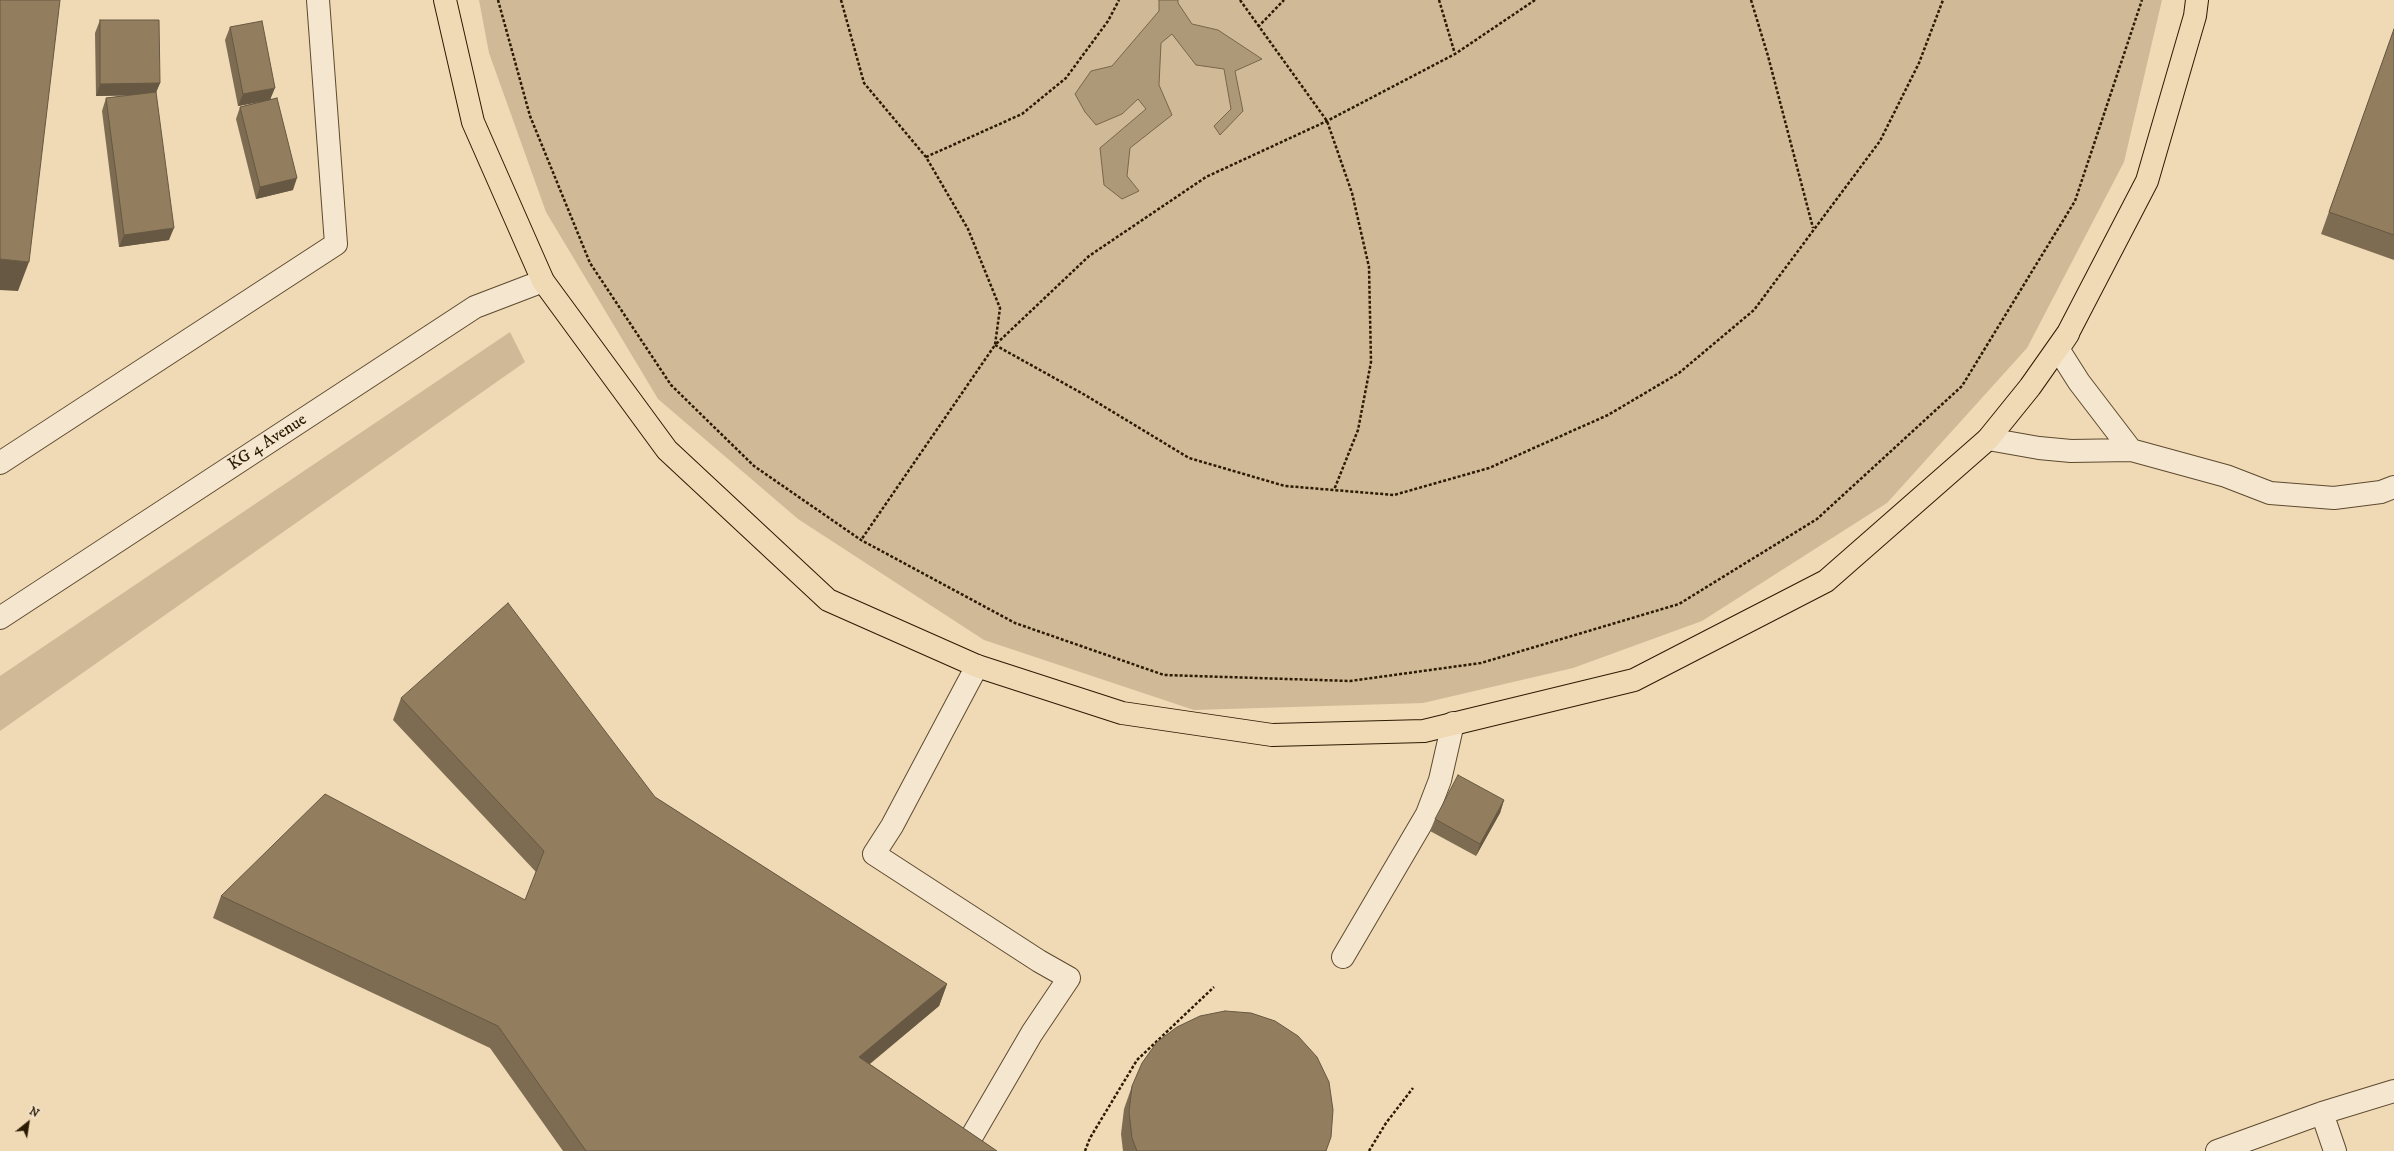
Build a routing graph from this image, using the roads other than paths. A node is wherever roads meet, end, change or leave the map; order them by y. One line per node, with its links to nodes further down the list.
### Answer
1 (318, 0): 8 (street)
2 (445, 0): 4 (main road)
3 (2197, 5): 5 (main road)
4 (543, 281): 10 (street, KG 4 Avenue); 11 (main road)
5 (2068, 333): 6 (main road); 7 (street)
6 (1988, 439): 7 (street); 12 (main road)
7 (2131, 450): 9 (street)
8 (0, 463)
9 (2394, 487)
10 (1, 613)
11 (977, 666): 12 (main road); 16 (street)
12 (1453, 724): 13 (street)
13 (1343, 957)
14 (2394, 1091): 15 (street)
15 (2322, 1113): 17 (street); 18 (street)
16 (972, 1136)
17 (2218, 1151)
18 (2335, 1151)

